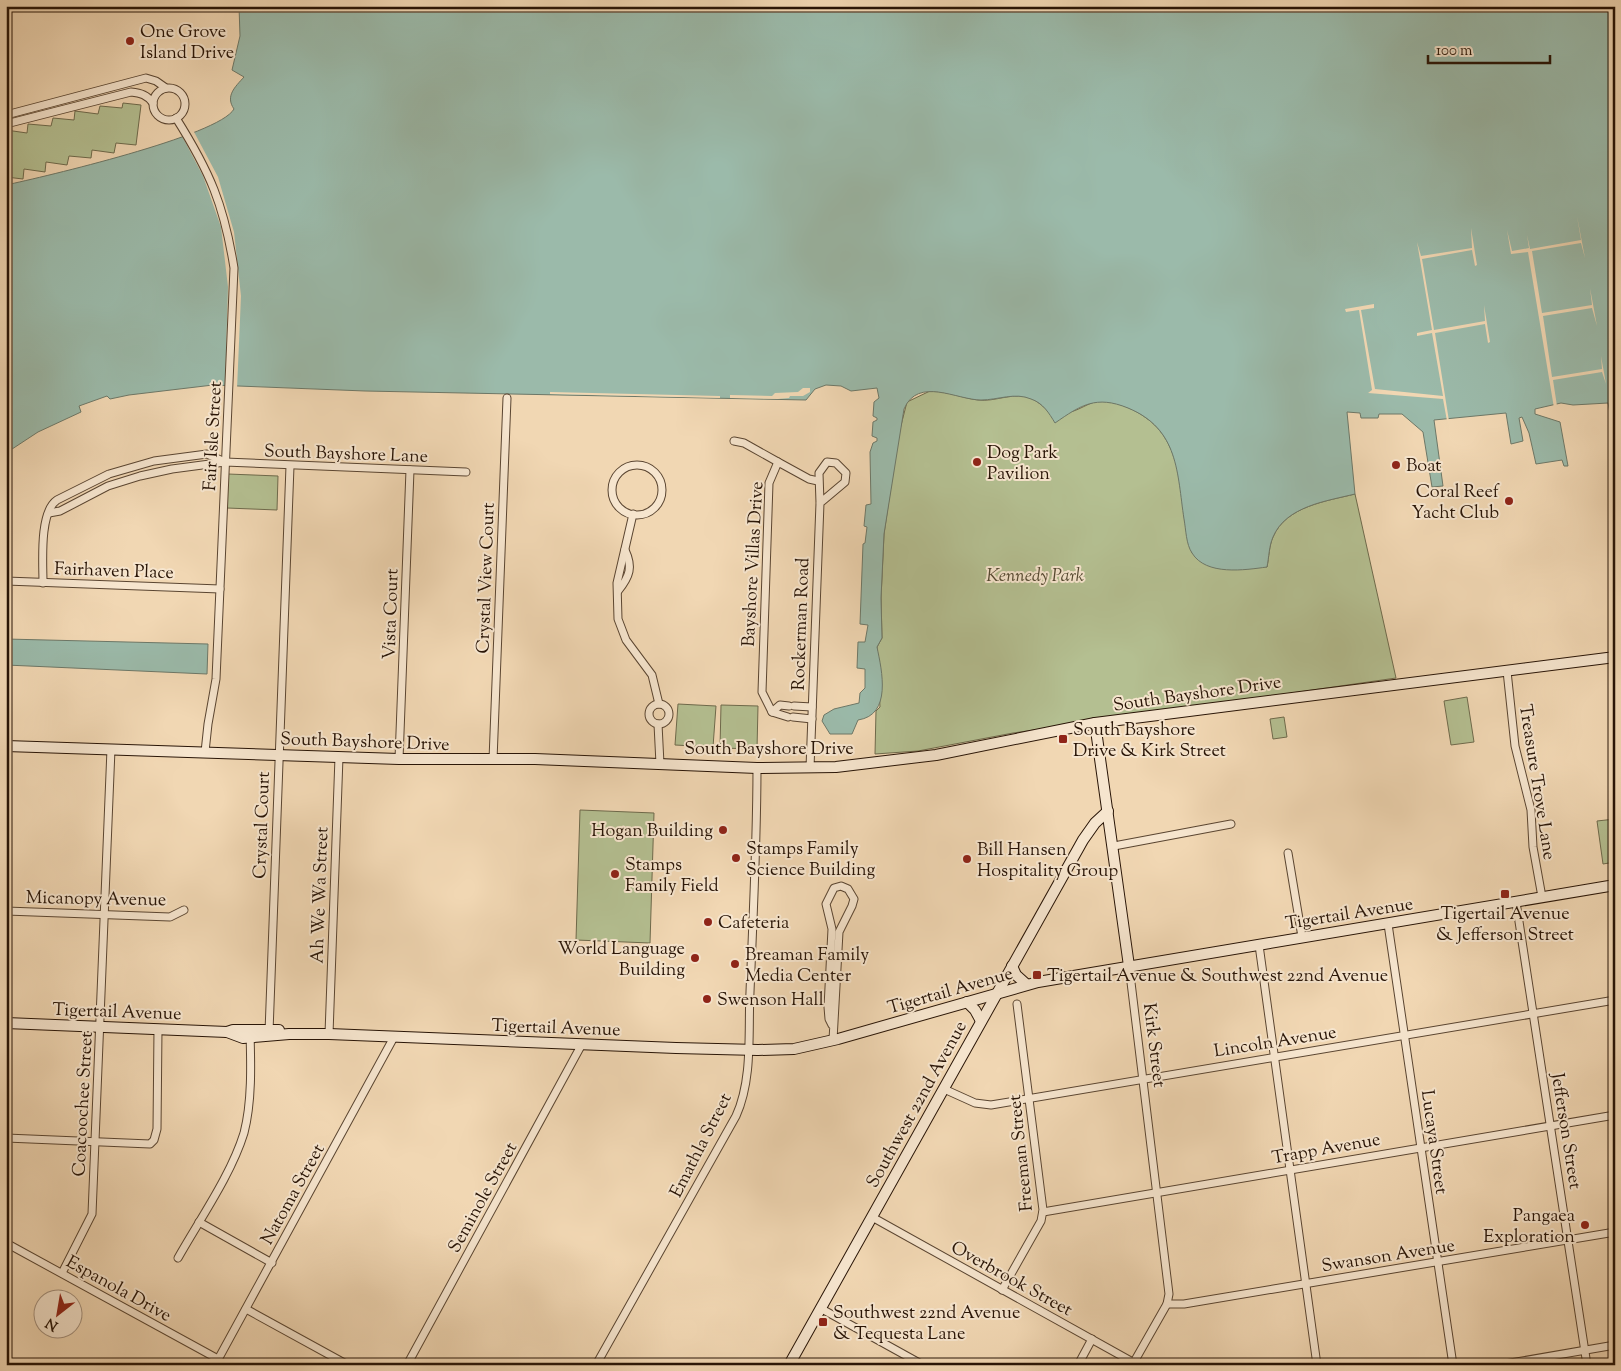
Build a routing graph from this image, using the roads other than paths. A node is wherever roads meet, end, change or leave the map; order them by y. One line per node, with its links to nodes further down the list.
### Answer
1 (166, 88): 2 (street); 3 (street); 4 (street)
2 (153, 103): 4 (street); 5 (street)
3 (6, 115)
4 (176, 118): 8 (street, Fair Isle Street)
5 (6, 124)
6 (507, 398): 36 (street, Crystal View Court)
7 (734, 441): 9 (street)
8 (225, 462): 10 (street, South Bayshore Lane); 15 (street, South Bayshore Lane); 15 (street, South Bayshore Lane); 20 (street, Fair Isle Street)
9 (778, 462): 13 (street, Bayshore Villas Drive); 26 (street, Bayshore Villas Drive)
10 (290, 466): 11 (street, South Bayshore Lane); 33 (street, Crystal Court)
11 (410, 470): 12 (street, South Bayshore Lane); 35 (street, Vista Court)
12 (466, 472)
13 (818, 481): 14 (street, Rockerman Road); 14 (street)
14 (820, 503): 25 (street, Rockerman Road)
15 (49, 514): 19 (street, South Bayshore Lane)
16 (632, 514): 16 (street); 17 (street)
17 (625, 550): 21 (street); 21 (street)
18 (6, 581): 19 (street, Fairhaven Place)
19 (43, 583): 20 (street, Fairhaven Place)
20 (220, 589): 32 (street, Fair Isle Street)
21 (618, 591): 24 (street)
22 (1615, 657): 23 (street, South Bayshore Drive)
23 (1507, 671): 28 (street, South Bayshore Drive); 45 (street, Treasure Trove Lane)
24 (659, 704): 29 (street); 29 (street)
25 (812, 707): 26 (street); 27 (street, Rockerman Road)
26 (772, 712): 27 (street)
27 (812, 719): 39 (street, Rockerman Road)
28 (1095, 723): 39 (street, South Bayshore Drive); 40 (street, Kirk Street)
29 (658, 724): 37 (street)
30 (6, 746): 31 (street, South Bayshore Drive)
31 (111, 748): 32 (street, South Bayshore Drive); 49 (street, Coacoochee Street)
32 (206, 752): 33 (street, South Bayshore Drive)
33 (278, 755): 34 (street, South Bayshore Drive); 66 (street, Crystal Court)
34 (339, 757): 35 (street, South Bayshore Drive); 68 (street, Ah We Wa Street)
35 (399, 759): 36 (street, South Bayshore Drive)
36 (493, 760): 37 (street, South Bayshore Drive)
37 (660, 764): 38 (street, South Bayshore Drive)
38 (757, 768): 39 (street, South Bayshore Drive); 73 (street, Emathla Street)
39 (810, 768)
40 (1108, 810): 42 (street, Kirk Street); 53 (street, Southwest 22nd Avenue)
41 (1231, 824): 42 (street)
42 (1114, 846): 54 (street, Kirk Street)
43 (1288, 853): 51 (street)
44 (1615, 885): 45 (street, Tigertail Avenue)
45 (1542, 897): 46 (street, Tigertail Avenue)
46 (1516, 902): 50 (street, Tigertail Avenue); 60 (street, Jefferson Street)
47 (184, 910): 49 (street, Micanopy Avenue)
48 (6, 911): 49 (street, Micanopy Avenue)
49 (105, 914): 64 (street, Coacoochee Street)
50 (1388, 924): 51 (street, Tigertail Avenue); 69 (street, Lucaya Street)
51 (1302, 937): 52 (street, Tigertail Avenue)
52 (1259, 945): 54 (street, Tigertail Avenue); 74 (street)
53 (1012, 966): 55 (street); 56 (street, Southwest 22nd Avenue)
54 (1129, 966): 55 (street, Tigertail Avenue); 75 (street, Kirk Street)
55 (1026, 984): 56 (street, Tigertail Avenue)
56 (998, 992): 58 (street, Tigertail Avenue); 61 (street, Southwest 22nd Avenue)
57 (1615, 1000): 60 (street, Lincoln Avenue)
58 (966, 1002): 61 (street); 71 (street, Tigertail Avenue)
59 (1017, 1004): 77 (street, Freeman Street)
60 (1533, 1014): 69 (street, Lincoln Avenue); 79 (street, Jefferson Street)
61 (981, 1021): 76 (street, Southwest 22nd Avenue)
62 (6, 1023): 64 (street, Tigertail Avenue)
63 (832, 1025): 63 (street); 71 (street)
64 (101, 1027): 65 (street, Tigertail Avenue); 81 (street, Coacoochee Street)
65 (158, 1029): 67 (street, Tigertail Avenue); 81 (street)
66 (269, 1032): 67 (street, Tigertail Avenue); 68 (street, Tigertail Avenue)
67 (250, 1034): 87 (street)
68 (329, 1034): 70 (street, Tigertail Avenue)
69 (1404, 1036): 74 (street, Lincoln Avenue); 82 (street, Lucaya Street)
70 (394, 1037): 72 (street, Tigertail Avenue); 92 (street, Natoma Street)
71 (833, 1040): 73 (street, Tigertail Avenue)
72 (582, 1044): 73 (street, Tigertail Avenue); 106 (street, Seminole Street)
73 (748, 1050): 107 (street, Emathla Street)
74 (1274, 1057): 75 (street, Lincoln Avenue); 83 (street)
75 (1143, 1078): 77 (street, Lincoln Avenue); 84 (street, Kirk Street)
76 (944, 1089): 77 (street, Lincoln Avenue); 86 (street, Southwest 22nd Avenue)
77 (1029, 1097): 85 (street, Freeman Street)
78 (1615, 1115): 79 (street, Trapp Avenue)
79 (1550, 1124): 82 (street, Trapp Avenue); 89 (street, Jefferson Street)
80 (6, 1138): 81 (street)
81 (96, 1142): 94 (street, Coacoochee Street)
82 (1421, 1147): 83 (street, Trapp Avenue); 93 (street, Lucaya Street)
83 (1290, 1170): 84 (street, Trapp Avenue); 95 (street)
84 (1158, 1192): 85 (street, Trapp Avenue); 97 (street, Kirk Street)
85 (1043, 1212): 96 (street, Freeman Street)
86 (872, 1217): 96 (street, Overbrook Street); 98 (street, Southwest 22nd Avenue)
87 (198, 1222): 91 (street); 92 (street)
88 (1615, 1232): 89 (street, Swanson Avenue)
89 (1570, 1241): 93 (street, Swanson Avenue); 102 (street, Jefferson Street)
90 (6, 1243): 94 (street, Espanola Drive)
91 (178, 1258)
92 (272, 1263): 99 (street, Natoma Street)
93 (1437, 1263): 95 (street, Swanson Avenue); 112 (street, Lucaya Street)
94 (62, 1273): 103 (street, Espanola Drive)
95 (1306, 1284): 97 (street, Swanson Avenue); 111 (street)
96 (1002, 1290): 100 (street, Overbrook Street)
97 (1167, 1304): 104 (street, Kirk Street)
98 (820, 1308): 108 (street, Southwest 22nd Avenue); 109 (street)
99 (246, 1309): 103 (street, Natoma Street); 105 (street)
100 (1092, 1340): 104 (street, Overbrook Street); 110 (street)
101 (1615, 1346): 102 (street)
102 (1585, 1350): 113 (street); 114 (street, Jefferson Street)
103 (217, 1362)
104 (1136, 1364)
105 (348, 1365)
106 (407, 1365)
107 (596, 1365)
108 (789, 1365)
109 (923, 1365)
110 (1078, 1365)
111 (1317, 1365)
112 (1453, 1365)
113 (1498, 1365)
114 (1587, 1365)

